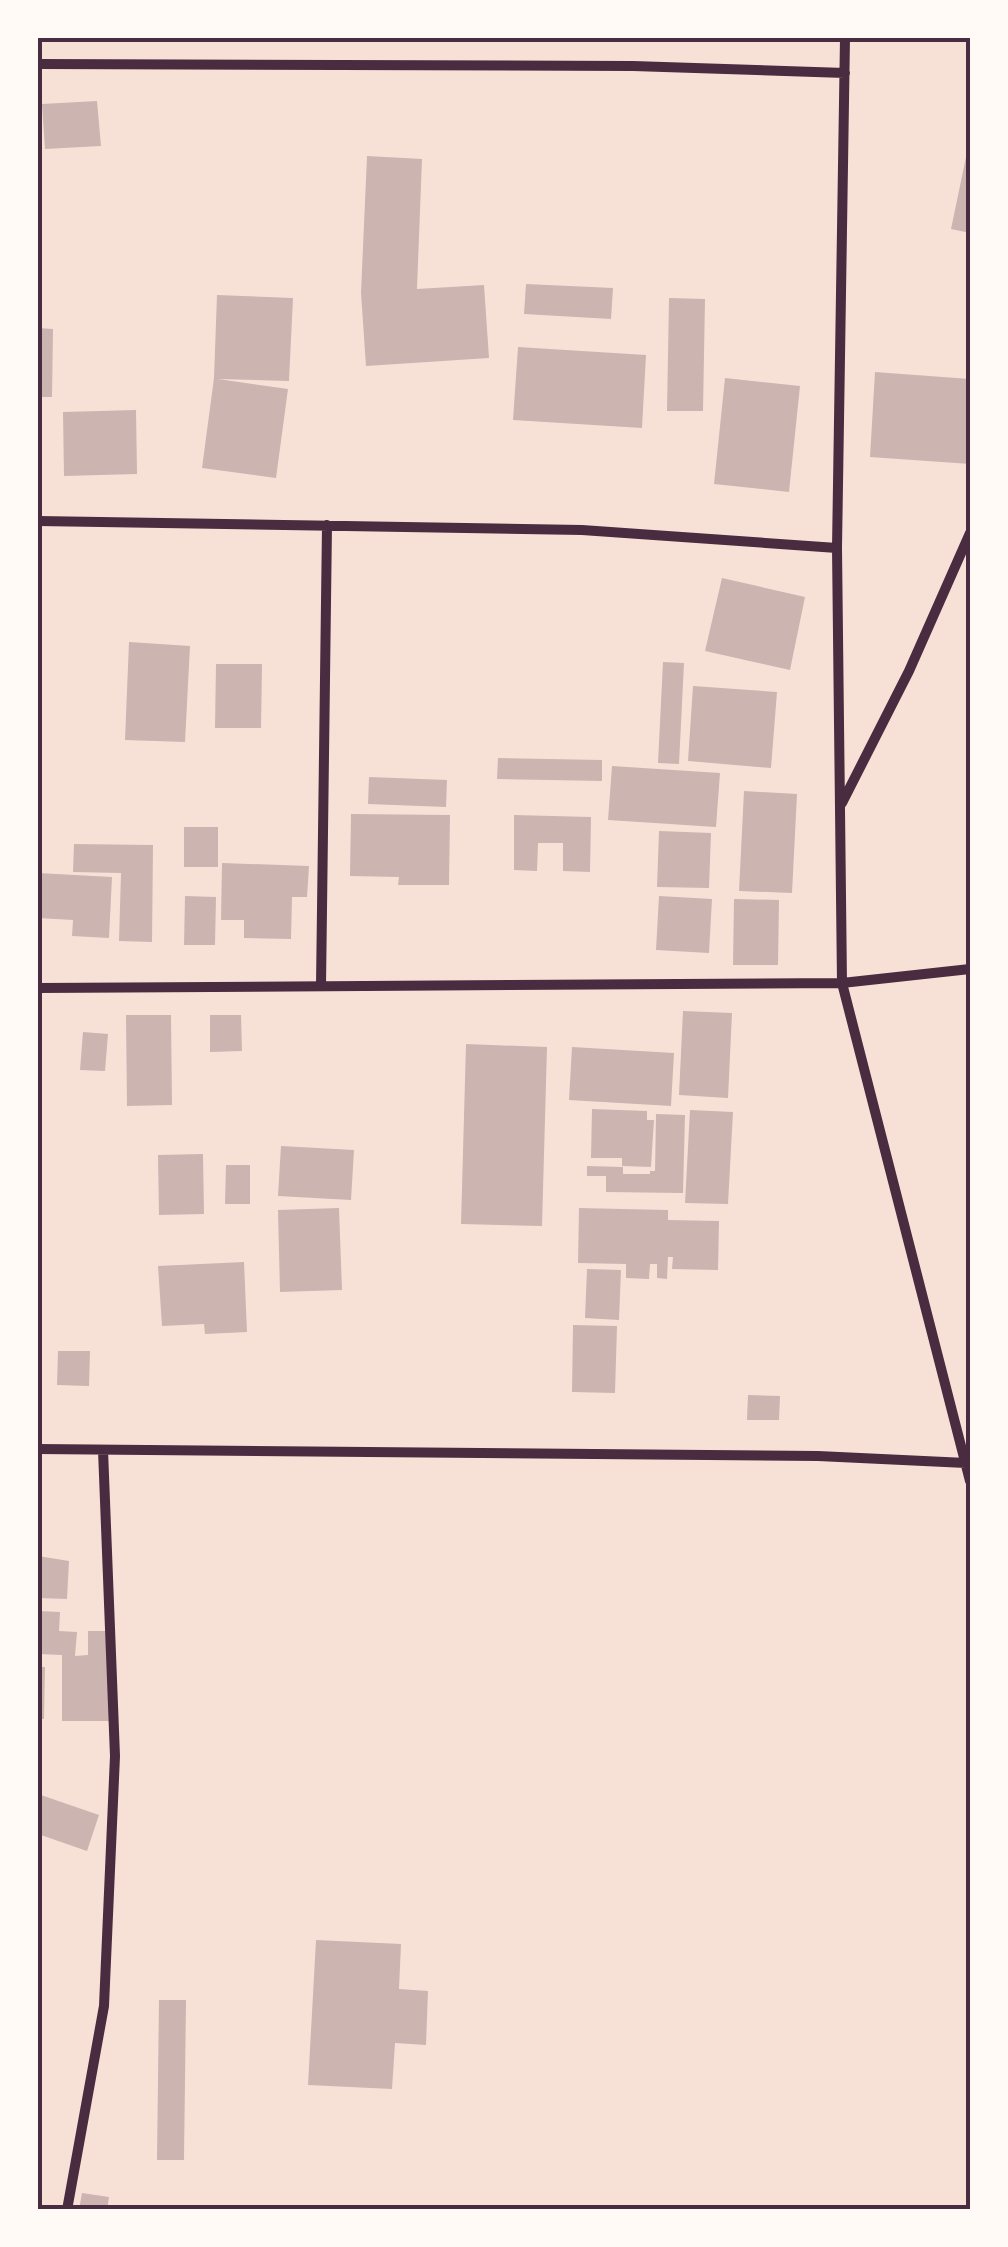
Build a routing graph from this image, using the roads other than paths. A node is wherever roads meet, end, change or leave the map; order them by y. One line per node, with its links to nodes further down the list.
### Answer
1 (845, 38): 3 (street)
2 (38, 64): 3 (street)
3 (844, 73): 7 (street)
4 (38, 521): 5 (street)
5 (328, 525): 7 (street); 11 (street)
6 (970, 533): 8 (street)
7 (837, 548): 8 (street)
8 (839, 808): 10 (street)
9 (970, 969): 10 (street)
10 (842, 984): 11 (street); 15 (street)
11 (321, 986): 12 (street)
12 (38, 988)
13 (38, 1449): 14 (street)
14 (103, 1450): 15 (street); 17 (street)
15 (966, 1463): 16 (street)
16 (970, 1481)
17 (67, 2210)

